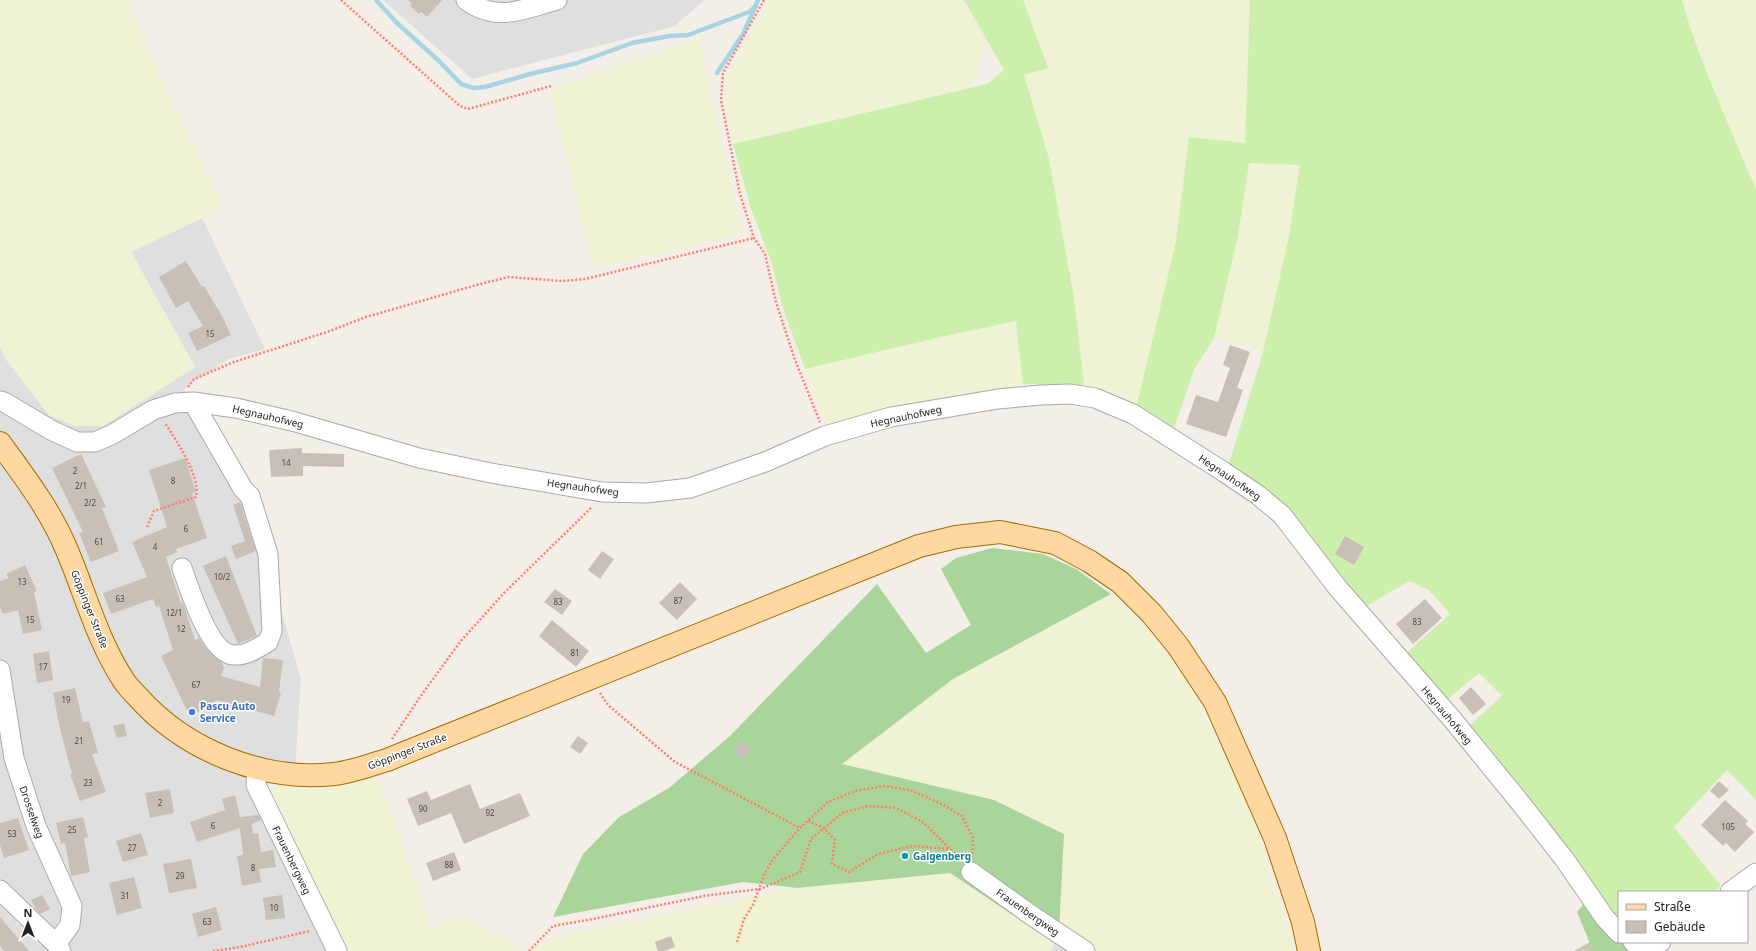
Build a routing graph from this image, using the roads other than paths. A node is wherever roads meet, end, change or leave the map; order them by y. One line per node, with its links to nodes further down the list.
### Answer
1 (466, 0): 2 (street)
2 (557, 0)
3 (0, 401): 4 (street, Hegnauhofweg)
4 (184, 402): 6 (street); 13 (street, Hegnauhofweg)
5 (0, 443): 8 (main road, Göppinger Straße)
6 (182, 568)
7 (0, 670): 16 (street, Drosselweg)
8 (257, 768): 17 (street, Frauenbergweg); 19 (main road, Göppinger Straße)
9 (971, 872): 18 (street, Frauenbergweg)
10 (1756, 873): 12 (street)
11 (0, 890): 16 (street)
12 (1731, 891)
13 (1618, 932)
14 (1639, 943): 15 (street)
15 (1658, 943)
16 (58, 948)
17 (337, 951)
18 (1085, 951)
19 (1309, 951)

